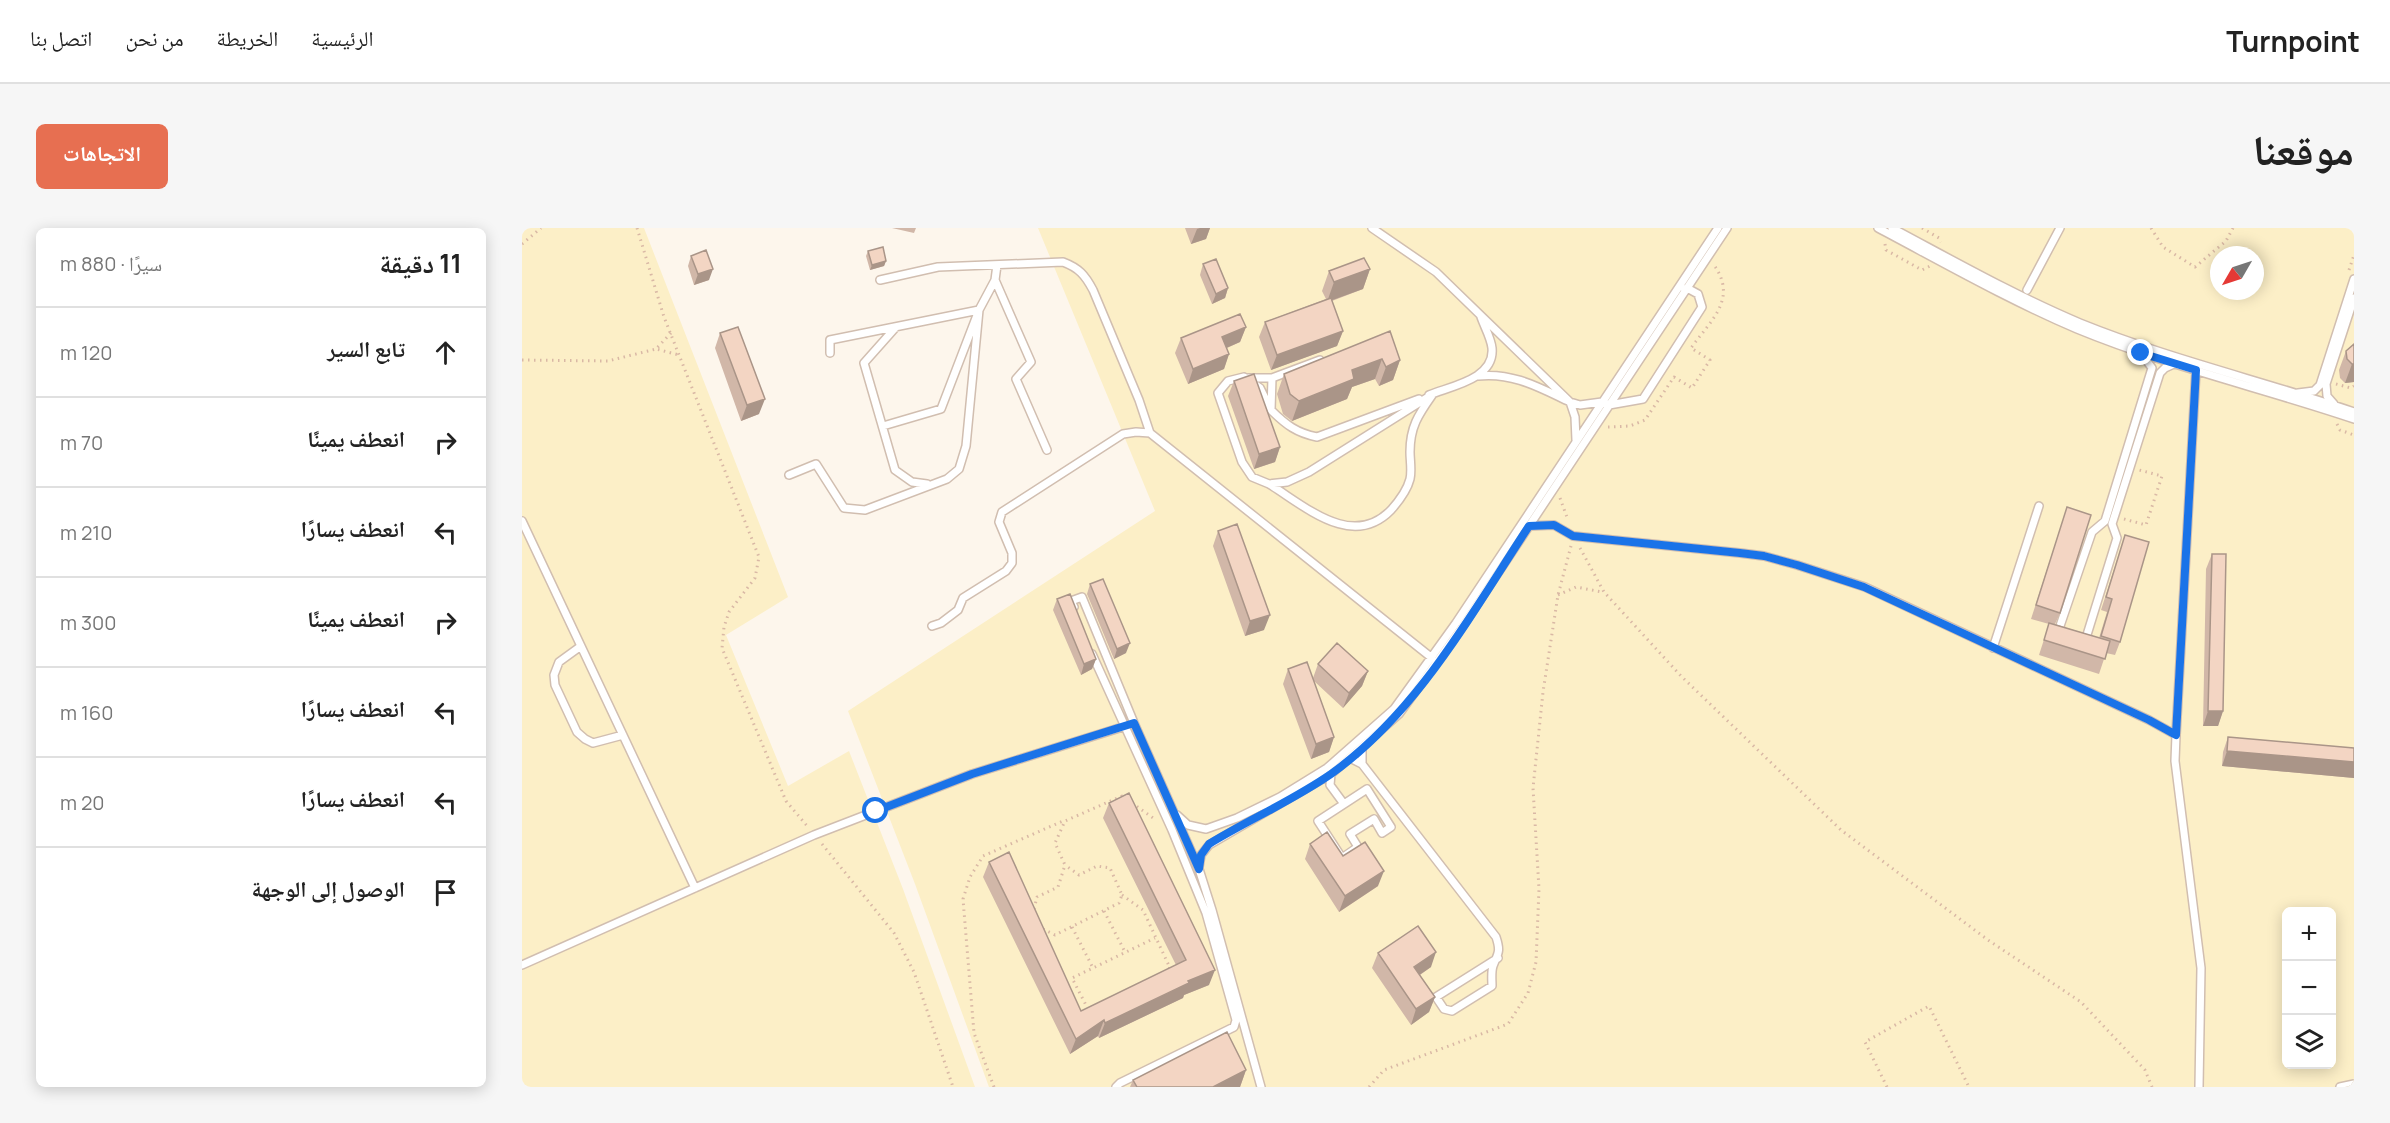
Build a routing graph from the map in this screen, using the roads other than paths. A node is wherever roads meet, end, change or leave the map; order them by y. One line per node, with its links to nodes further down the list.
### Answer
1 (1372, 228): 18 (lane)
2 (1718, 228): 13 (lane)
3 (1727, 228): 11 (lane)
4 (1878, 228): 21 (lane)
5 (1892, 228): 14 (lane)
6 (2060, 228): 12 (lane)
7 (997, 265): 9 (lane); 10 (lane); 37 (lane)
8 (2351, 278): 28 (lane)
9 (880, 280)
10 (995, 280): 17 (lane); 39 (lane)
11 (1687, 288): 13 (lane); 31 (lane); 31 (lane)
12 (2027, 290): 14 (lane); 16 (lane)
13 (1675, 292): 31 (lane)
14 (2016, 293): 16 (lane)
15 (2354, 298): 32 (lane)
16 (2035, 302): 28 (lane)
17 (979, 309): 19 (lane); 36 (lane); 41 (lane)
18 (1480, 315): 25 (lane); 30 (lane)
19 (896, 327): 20 (lane); 36 (lane)
20 (830, 352)
21 (2141, 353): 23 (lane); 23 (lane)
22 (1323, 358): 27 (lane)
23 (2176, 363): 24 (lane)
24 (2196, 370): 35 (lane); 55 (lane)
25 (1478, 376): 29 (lane); 30 (lane)
26 (1244, 377): 27 (lane); 33 (lane); 42 (lane)
27 (1272, 378): 33 (lane)
28 (2297, 393): 32 (lane)
29 (1432, 394): 33 (lane); 42 (lane); 42 (lane)
30 (1570, 402): 31 (lane); 38 (lane)
31 (1606, 403): 38 (lane); 45 (lane)
32 (2336, 406): 34 (lane)
33 (1271, 410)
34 (2354, 412)
35 (2354, 419)
36 (883, 426): 41 (lane)
37 (1150, 433): 47 (lane); 51 (lane)
38 (1575, 443): 51 (lane)
39 (1047, 450)
40 (789, 475): 41 (lane)
41 (930, 484)
42 (1269, 484)
43 (2039, 506): 50 (lane)
44 (522, 521): 49 (lane)
45 (1529, 526): 50 (lane); 56 (lane)
46 (1075, 611): 52 (lane)
47 (932, 626)
48 (1088, 642): 53 (lane)
49 (581, 646): 54 (lane); 54 (lane)
50 (1993, 648): 55 (lane)
51 (1432, 658): 63 (lane)
52 (1134, 723): 53 (lane); 63 (lane)
53 (1125, 726): 65 (lane); 69 (lane)
54 (623, 735): 65 (lane)
55 (2176, 735): 71 (lane)
56 (1362, 747): 57 (lane); 58 (lane)
57 (1350, 758): 58 (lane); 59 (lane)
58 (1362, 764): 66 (lane)
59 (1331, 774): 60 (lane); 61 (lane)
60 (1318, 782): 61 (lane); 64 (lane)
61 (1330, 785): 62 (lane)
62 (1344, 804): 62 (lane)
63 (1175, 813): 64 (lane)
64 (1199, 869): 70 (lane)
65 (695, 888): 67 (lane)
66 (1498, 958): 66 (lane)
67 (522, 965)
68 (2354, 1084): 72 (lane)
69 (1116, 1087)
70 (1261, 1087)
71 (2199, 1087)
72 (2340, 1087)

